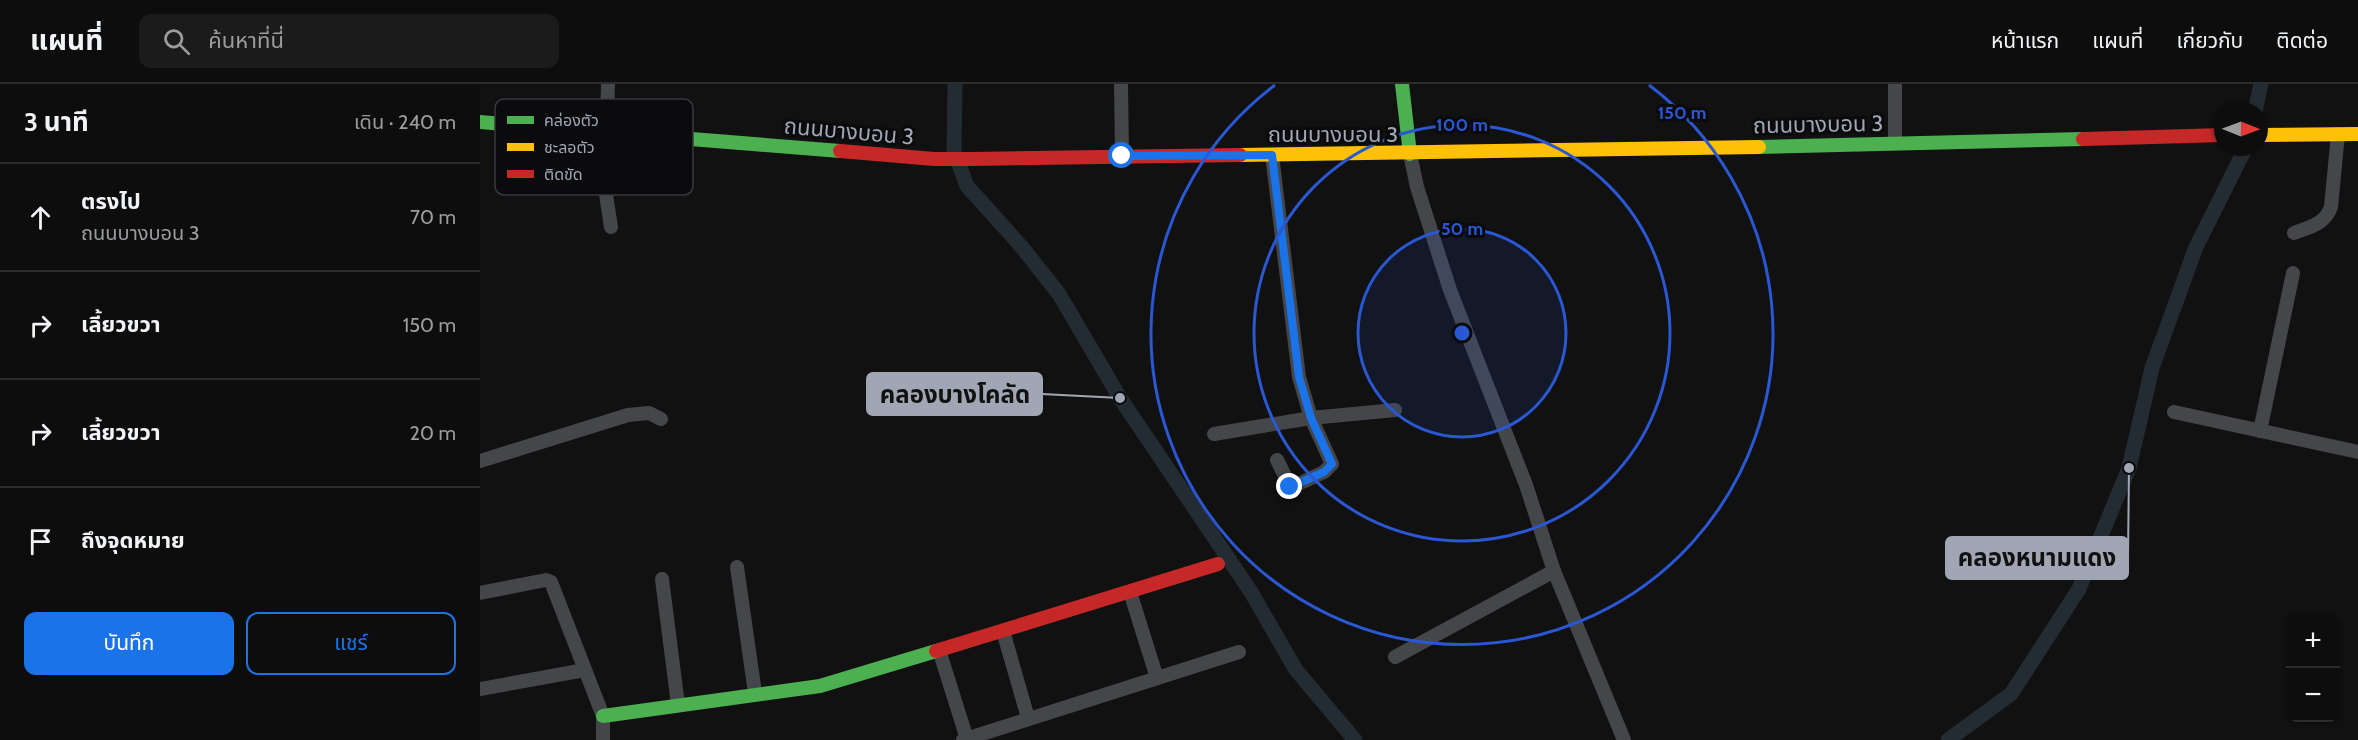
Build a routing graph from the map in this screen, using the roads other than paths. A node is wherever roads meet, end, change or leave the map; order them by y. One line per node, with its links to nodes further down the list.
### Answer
1 (608, 84): 5 (street)
2 (1121, 84): 16 (street)
3 (1402, 84): 14 (main road)
4 (1895, 84): 13 (street)
5 (608, 99)
6 (480, 122): 7 (main road, ถนนบางบอน 3)
7 (495, 123)
8 (2337, 134): 9 (main road); 11 (main road); 19 (street)
9 (2358, 134)
10 (2214, 135): 13 (main road, ถนนบางบอน 3)
11 (2268, 135)
12 (693, 138): 16 (main road, ถนนบางบอน 3)
13 (1895, 143): 14 (main road, ถนนบางบอน 3)
14 (1410, 154): 15 (main road, ถนนบางบอน 3); 32 (street)
15 (1272, 155): 16 (main road, ถนนบางบอน 3); 23 (street)
16 (1122, 156)
17 (606, 195): 18 (street)
18 (611, 227)
19 (2294, 233)
20 (2293, 273): 25 (street)
21 (1395, 410): 23 (street)
22 (2174, 412): 25 (street)
23 (1311, 418): 26 (street); 28 (street)
24 (661, 419): 29 (street)
25 (2260, 431): 27 (street)
26 (1214, 434)
27 (2358, 452)
28 (1277, 460)
29 (480, 461)
30 (1218, 564): 34 (main road)
31 (737, 567): 43 (street)
32 (1554, 571): 39 (street); 49 (street)
33 (662, 579): 44 (street)
34 (1130, 592): 36 (main road); 41 (street)
35 (480, 593): 40 (street)
36 (1003, 631): 37 (main road); 46 (street)
37 (939, 650): 43 (main road); 47 (street)
38 (1239, 652): 41 (street)
39 (1395, 657)
40 (585, 670): 42 (street); 45 (street)
41 (1157, 678): 46 (street)
42 (480, 689)
43 (755, 693): 44 (main road)
44 (678, 705): 45 (main road)
45 (603, 716): 48 (street)
46 (1028, 718): 47 (street)
47 (965, 739)
48 (603, 740)
49 (1624, 740)

